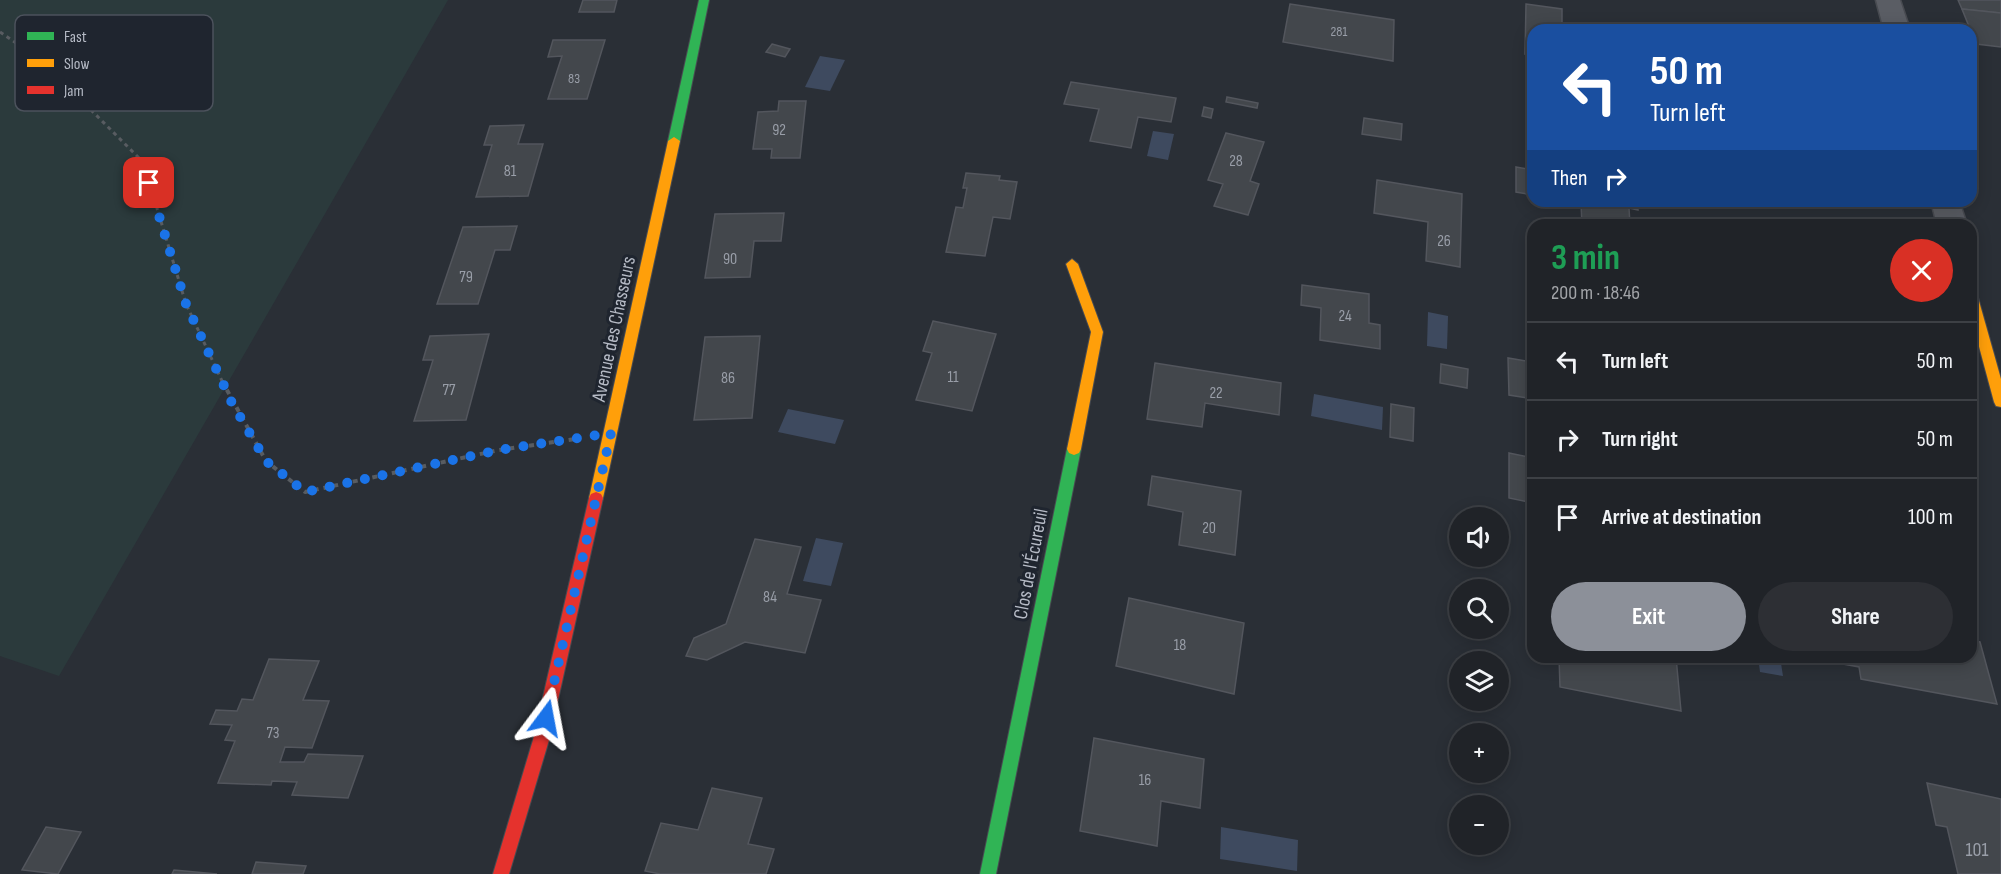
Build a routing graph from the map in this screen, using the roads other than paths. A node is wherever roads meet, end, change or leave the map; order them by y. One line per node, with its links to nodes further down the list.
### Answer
1 (704, 0): 7 (street, Avenue des Chasseurs)
2 (1888, 0): 3 (street)
3 (1895, 24)
4 (1072, 264): 8 (street, Clos de l'Écureuil)
5 (1977, 316): 6 (street)
6 (2001, 402)
7 (501, 874)
8 (988, 874)

